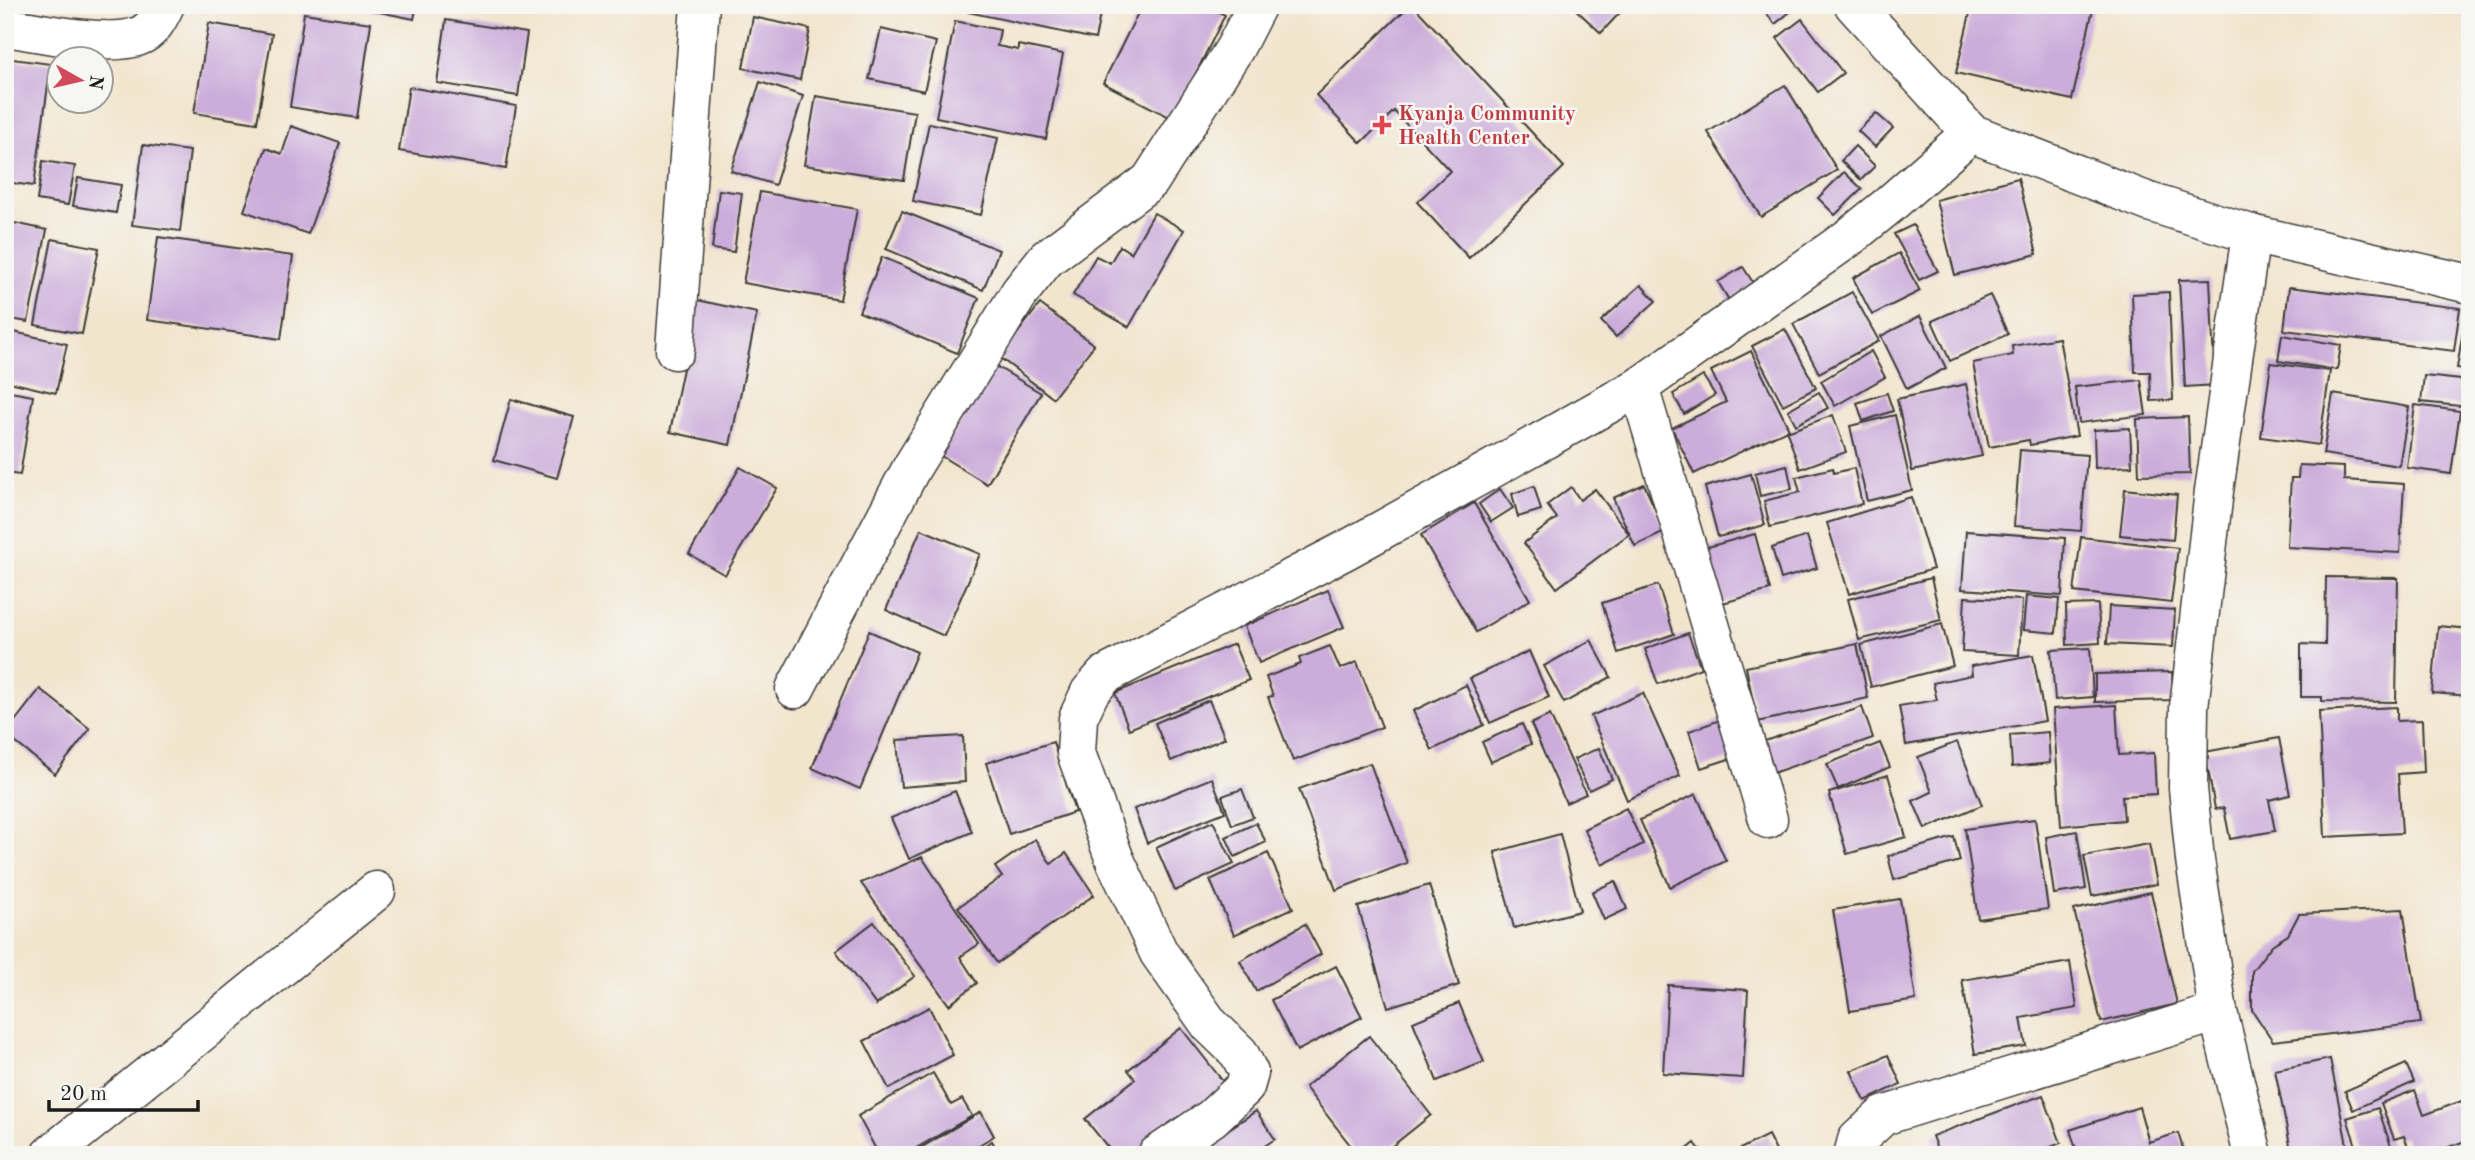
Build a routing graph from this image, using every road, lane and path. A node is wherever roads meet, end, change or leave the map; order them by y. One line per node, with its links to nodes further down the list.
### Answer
1 (165, 5): 5 (street)
2 (700, 5): 9 (street)
3 (1257, 5): 11 (street)
4 (1854, 5): 6 (street)
5 (5, 27)
6 (1971, 133): 7 (street); 10 (street)
7 (2251, 234): 8 (street); 14 (street)
8 (2470, 284)
9 (675, 350)
10 (1639, 387): 12 (street); 16 (street)
11 (795, 689)
12 (1768, 818)
13 (376, 891): 15 (street)
14 (2218, 1012): 17 (street); 18 (street)
15 (50, 1155)
16 (1157, 1155)
17 (1853, 1155)
18 (2253, 1155)

